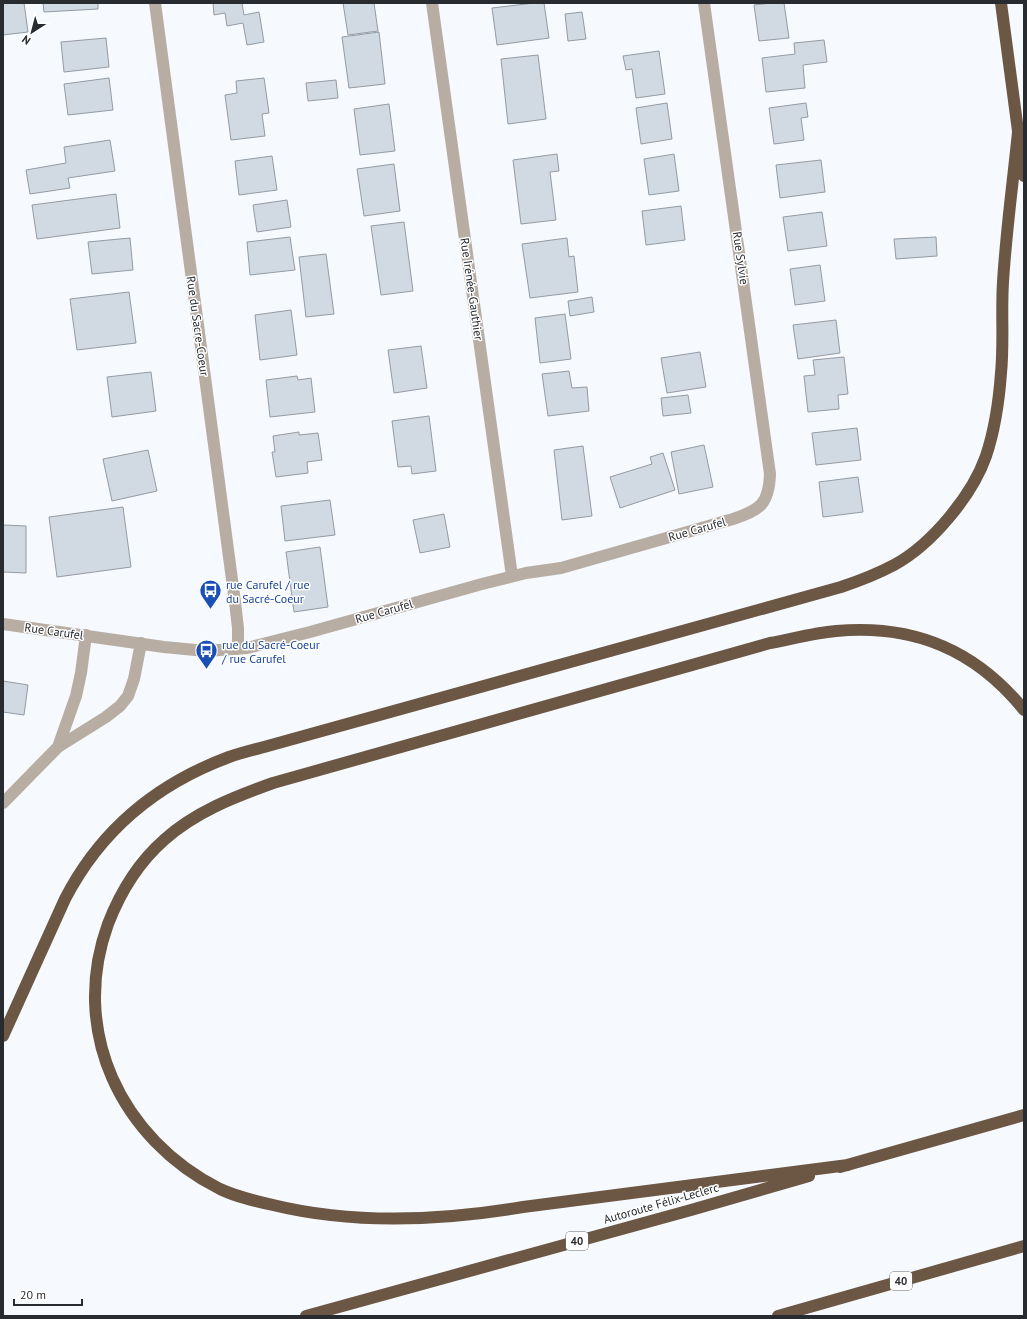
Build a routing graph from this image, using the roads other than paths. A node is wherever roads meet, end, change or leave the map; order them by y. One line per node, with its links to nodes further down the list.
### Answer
1 (155, 3): 12 (street, Rue du Sacre-Coeur)
2 (432, 3): 8 (street, Rue Irénée-Gauthier)
3 (704, 3): 7 (street, Rue Sylvie)
4 (1001, 3): 5 (highway)
5 (1018, 132): 6 (highway); 16 (highway)
6 (1024, 176)
7 (757, 509): 8 (street, Rue Carufel)
8 (512, 576): 12 (street, Rue Carufel)
9 (3, 624): 10 (street, Rue Carufel)
10 (86, 636): 11 (street, Rue Carufel); 14 (street)
11 (141, 643): 12 (street, Rue Carufel); 14 (street)
12 (238, 649)
13 (1024, 710): 18 (highway)
14 (58, 746): 15 (street)
15 (3, 803)
16 (3, 1036)
17 (1024, 1115): 18 (highway, Autoroute Félix-Leclerc / 40)
18 (848, 1165): 20 (highway, Autoroute Félix-Leclerc / 40)
19 (1024, 1246): 21 (highway, 40)
20 (306, 1316)
21 (778, 1316)

